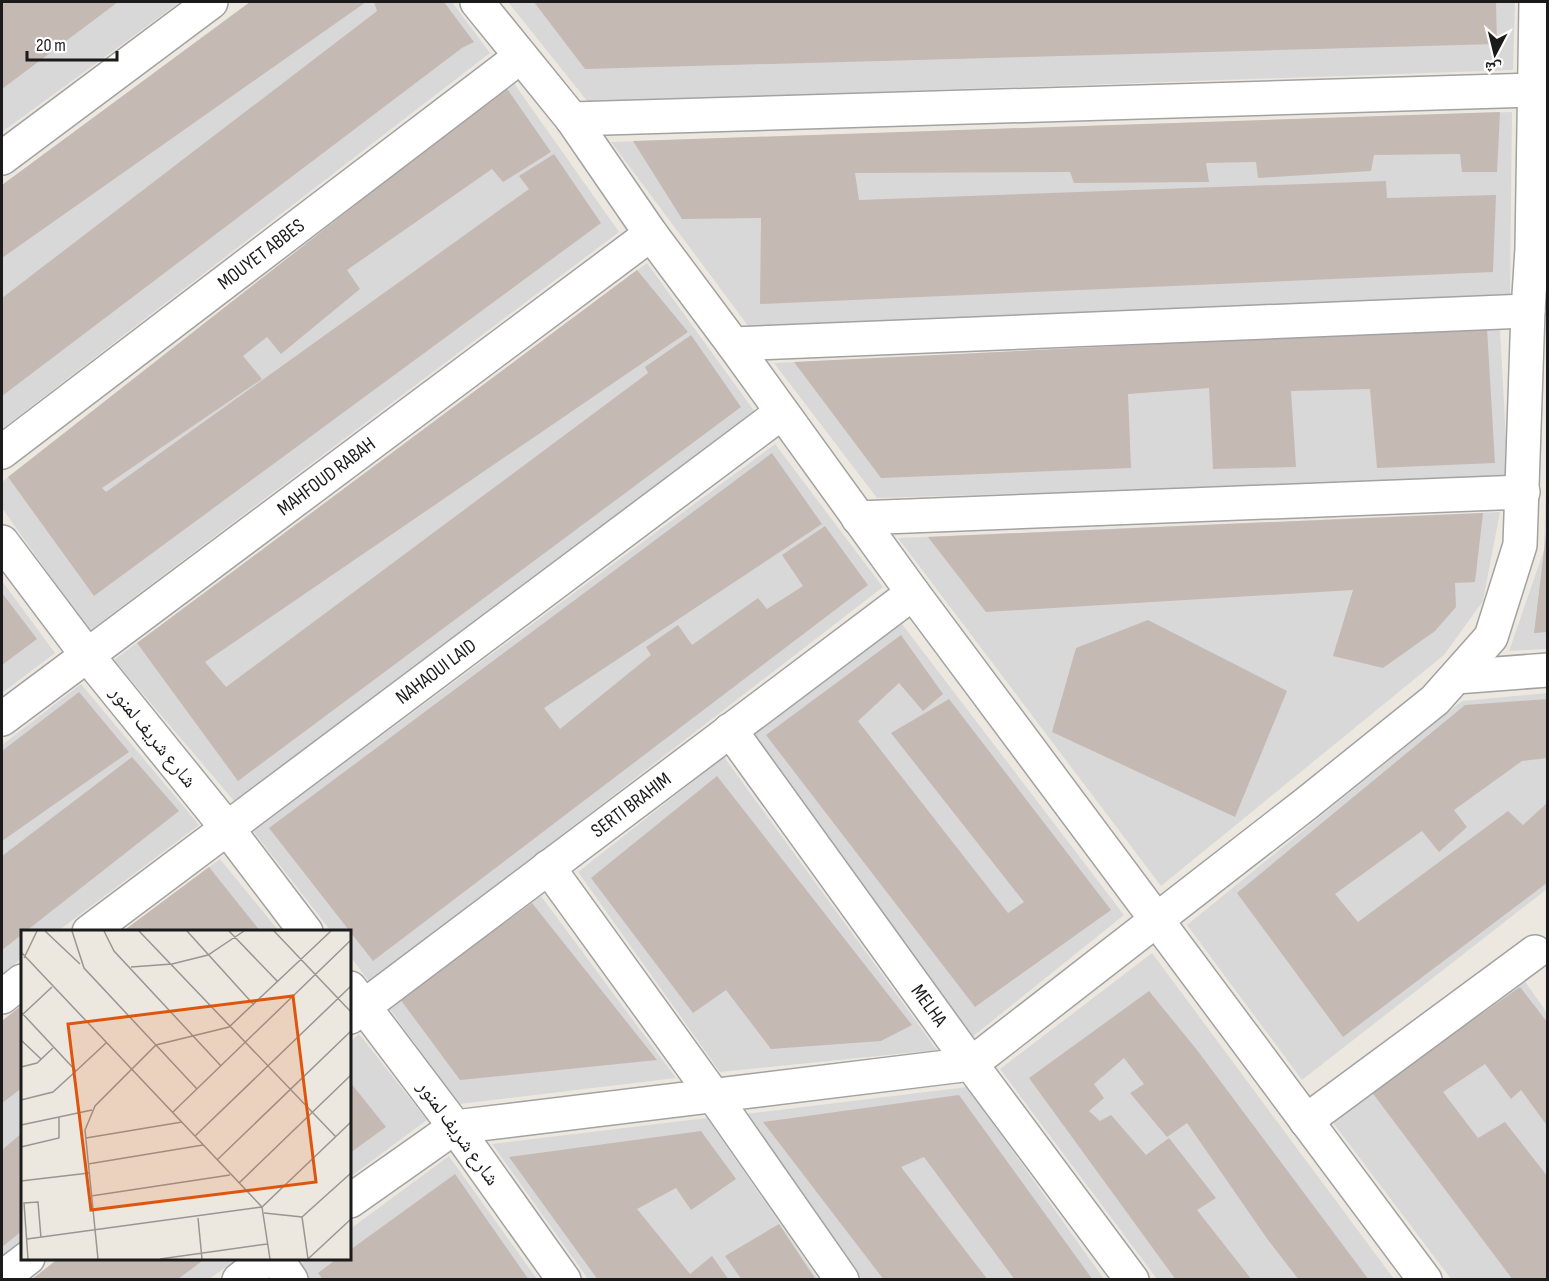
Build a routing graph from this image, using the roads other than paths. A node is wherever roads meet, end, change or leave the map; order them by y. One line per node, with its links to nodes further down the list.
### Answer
1 (212, 2): 7 (street)
2 (477, 2): 4 (street)
3 (1536, 2): 5 (street)
4 (520, 57): 6 (street); 13 (street, MOUYET ABBES)
5 (1536, 90): 6 (street); 9 (street)
6 (572, 119): 8 (street)
7 (2, 158)
8 (651, 234): 11 (street); 18 (street, MAHFOUD RABAH)
9 (1540, 249): 10 (street)
10 (1527, 311): 11 (street); 14 (street)
11 (733, 344): 12 (street)
12 (781, 412): 15 (street); 23 (street, NAHAOUI LAID)
13 (2, 452)
14 (1523, 492): 15 (street); 20 (street)
15 (858, 518): 17 (street)
16 (2, 542): 18 (street, شارع شريف لمنور)
17 (913, 593): 22 (street, SERTI BRAHIM); 25 (street)
18 (87, 656): 21 (street, MAHFOUD RABAH); 23 (street, شارع شريف لمنور)
19 (1548, 670): 20 (street)
20 (1456, 677): 25 (street)
21 (2, 719)
22 (730, 730): 24 (street, SERTI BRAHIM); 32 (street, MELHA)
23 (227, 828): 26 (street, NAHAOUI LAID); 27 (street, شارع شريف لمنور)
24 (548, 867): 31 (street, SERTI BRAHIM); 33 (street)
25 (1156, 921): 32 (street); 34 (street)
26 (92, 930)
27 (304, 930)
28 (1543, 955): 34 (street)
29 (21, 982): 30 (street)
30 (2, 997)
31 (354, 1003): 35 (street, شارع شريف لمنور)
32 (972, 1064): 33 (street); 45 (street, MELHA)
33 (713, 1095): 35 (street); 44 (street)
34 (1306, 1121): 46 (street)
35 (455, 1127): 36 (street); 43 (street, شارع شريف لمنور)
36 (351, 1200)
37 (25, 1260): 40 (street)
38 (264, 1260): 41 (street)
39 (277, 1260): 42 (street)
40 (2, 1278)
41 (239, 1280)
42 (291, 1280)
43 (564, 1280)
44 (842, 1280)
45 (1132, 1280)
46 (1425, 1280)

